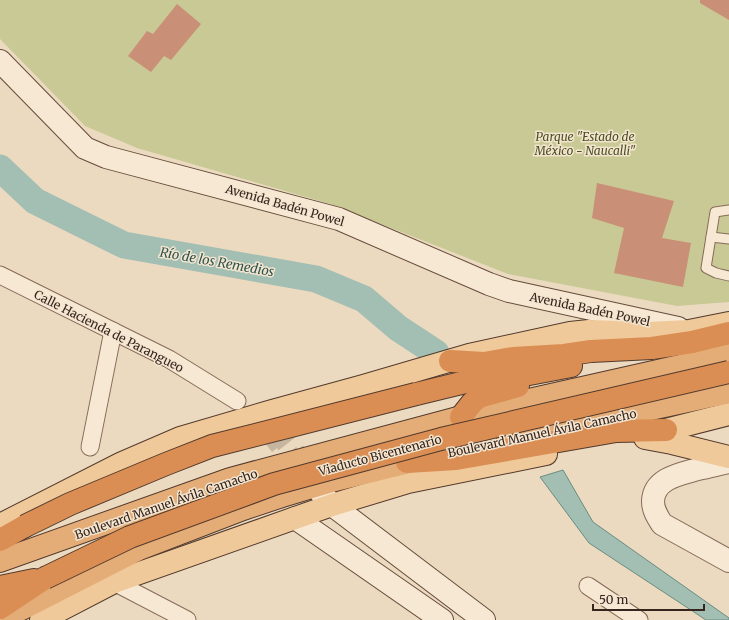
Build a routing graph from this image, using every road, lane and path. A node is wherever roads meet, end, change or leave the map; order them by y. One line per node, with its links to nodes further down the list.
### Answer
1 (0, 61): 9 (main road, Avenida Badén Powel)
2 (729, 210): 3 (lane)
3 (711, 237): 4 (lane); 5 (lane)
4 (729, 239)
5 (729, 276)
6 (1, 281): 8 (street, Calle Hacienda de Parangueo)
7 (729, 322): 9 (main road)
8 (113, 331): 19 (street, Calle Hacienda de Parangueo); 23 (street)
9 (689, 331): 13 (main road)
10 (729, 333): 14 (highway)
11 (729, 340): 14 (highway)
12 (729, 355): 20 (highway, Boulevard Manuel Ávila Camacho)
13 (450, 361): 16 (highway); 19 (main road)
14 (565, 361): 16 (highway); 16 (highway)
15 (729, 372): 33 (highway, Viaducto Bicentenario, bridge)
16 (506, 373): 20 (highway); 30 (highway, bridge)
17 (729, 392): 25 (highway, Boulevard Manuel Ávila Camacho)
18 (729, 414): 21 (main road, Boulevard Manuel Ávila Camacho)
19 (260, 416): 29 (main road)
20 (461, 417): 31 (highway, Boulevard Manuel Ávila Camacho)
21 (666, 430): 22 (main road, Boulevard Manuel Ávila Camacho); 25 (highway)
22 (634, 436): 24 (main road); 27 (main road, Boulevard Manuel Ávila Camacho)
23 (90, 447)
24 (729, 457)
25 (407, 462): 39 (highway, Boulevard Manuel Ávila Camacho)
26 (729, 462): 32 (main road)
27 (323, 494): 28 (main road, Boulevard Manuel Ávila Camacho); 42 (main road)
28 (295, 518): 34 (main road, Boulevard Manuel Ávila Camacho); 38 (main road)
29 (0, 525)
30 (0, 540)
31 (0, 561)
32 (729, 561)
33 (44, 578): 36 (highway, Viaducto Bicentenario); 37 (highway, Viaducto Bicentenario)
34 (114, 582): 40 (main road, Boulevard Manuel Ávila Camacho); 41 (street)
35 (588, 586): 43 (street)
36 (0, 587)
37 (0, 608)
38 (438, 619)
39 (0, 620)
40 (41, 620)
41 (187, 620)
42 (484, 620)
43 (639, 620)

